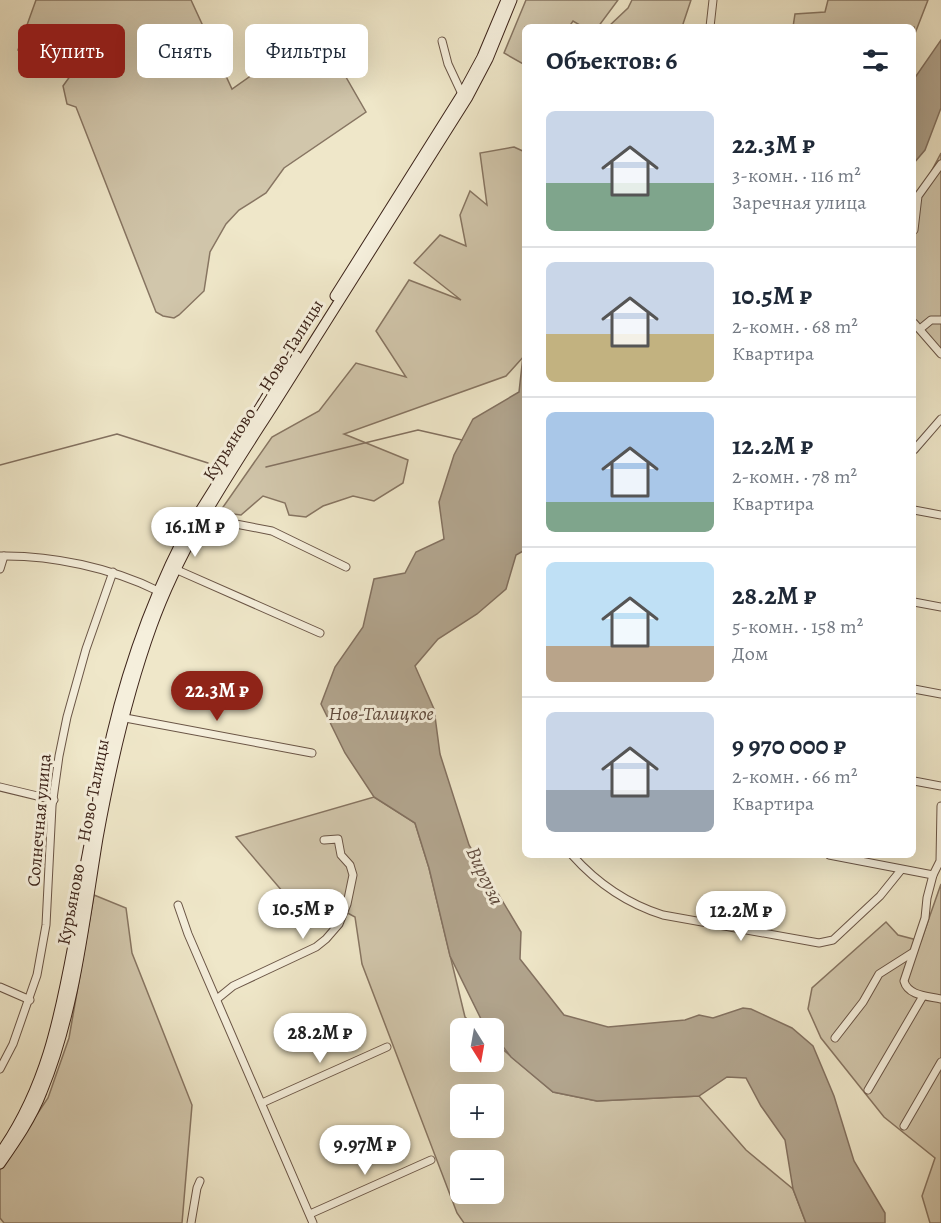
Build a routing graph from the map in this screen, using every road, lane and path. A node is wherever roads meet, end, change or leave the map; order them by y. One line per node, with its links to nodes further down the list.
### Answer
1 (506, 0): 6 (main road, Курьяново — Ново-Талицы)
2 (512, 0): 16 (main road, Курьяново — Ново-Талицы)
3 (713, 0): 4 (street)
4 (710, 24)
5 (442, 41): 6 (street)
6 (462, 94): 23 (main road, Курьяново — Ново-Талицы)
7 (941, 164): 8 (street)
8 (916, 213)
9 (941, 320): 11 (street)
10 (916, 325): 11 (street)
11 (920, 329): 12 (street)
12 (941, 354)
13 (941, 418): 14 (street)
14 (916, 448)
15 (916, 510): 17 (street)
16 (205, 514): 19 (street); 21 (main road, Курьяново — Ново-Талицы)
17 (941, 515)
18 (2, 556): 20 (street); 22 (street)
19 (346, 567)
20 (0, 569)
21 (175, 569): 26 (street); 29 (main road, Курьяново — Ново-Талицы)
22 (113, 572): 23 (street); 34 (street, Солнечная улица)
23 (158, 591): 29 (main road, Курьяново — Ново-Талицы)
24 (916, 602): 25 (street)
25 (941, 607)
26 (320, 633)
27 (916, 689): 28 (street)
28 (941, 694)
29 (120, 717): 30 (street); 56 (main road, Курьяново — Ново-Талицы); 58 (main road, Курьяново — Ново-Талицы)
30 (312, 753)
31 (916, 781): 32 (street)
32 (941, 786)
33 (0, 787): 34 (street)
34 (54, 800): 48 (street, Солнечная улица)
35 (941, 806): 39 (street)
36 (324, 840): 46 (street)
37 (576, 858): 40 (street)
38 (843, 858): 40 (street)
39 (941, 861): 41 (street)
40 (901, 870): 41 (street)
41 (933, 875): 43 (street)
42 (178, 904): 46 (street)
43 (912, 953): 45 (street); 49 (street)
44 (0, 987): 48 (street)
45 (923, 996): 47 (street); 53 (street)
46 (217, 999): 54 (street)
47 (941, 999)
48 (30, 1000): 52 (street, Солнечная улица)
49 (835, 1038)
50 (387, 1047): 54 (street)
51 (941, 1062): 55 (street)
52 (0, 1069)
53 (868, 1090)
54 (262, 1103): 60 (street)
55 (904, 1126)
56 (0, 1153)
57 (431, 1160): 60 (street)
58 (0, 1164)
59 (200, 1181): 61 (street)
60 (310, 1215): 62 (street)
61 (190, 1223)
62 (313, 1223)

